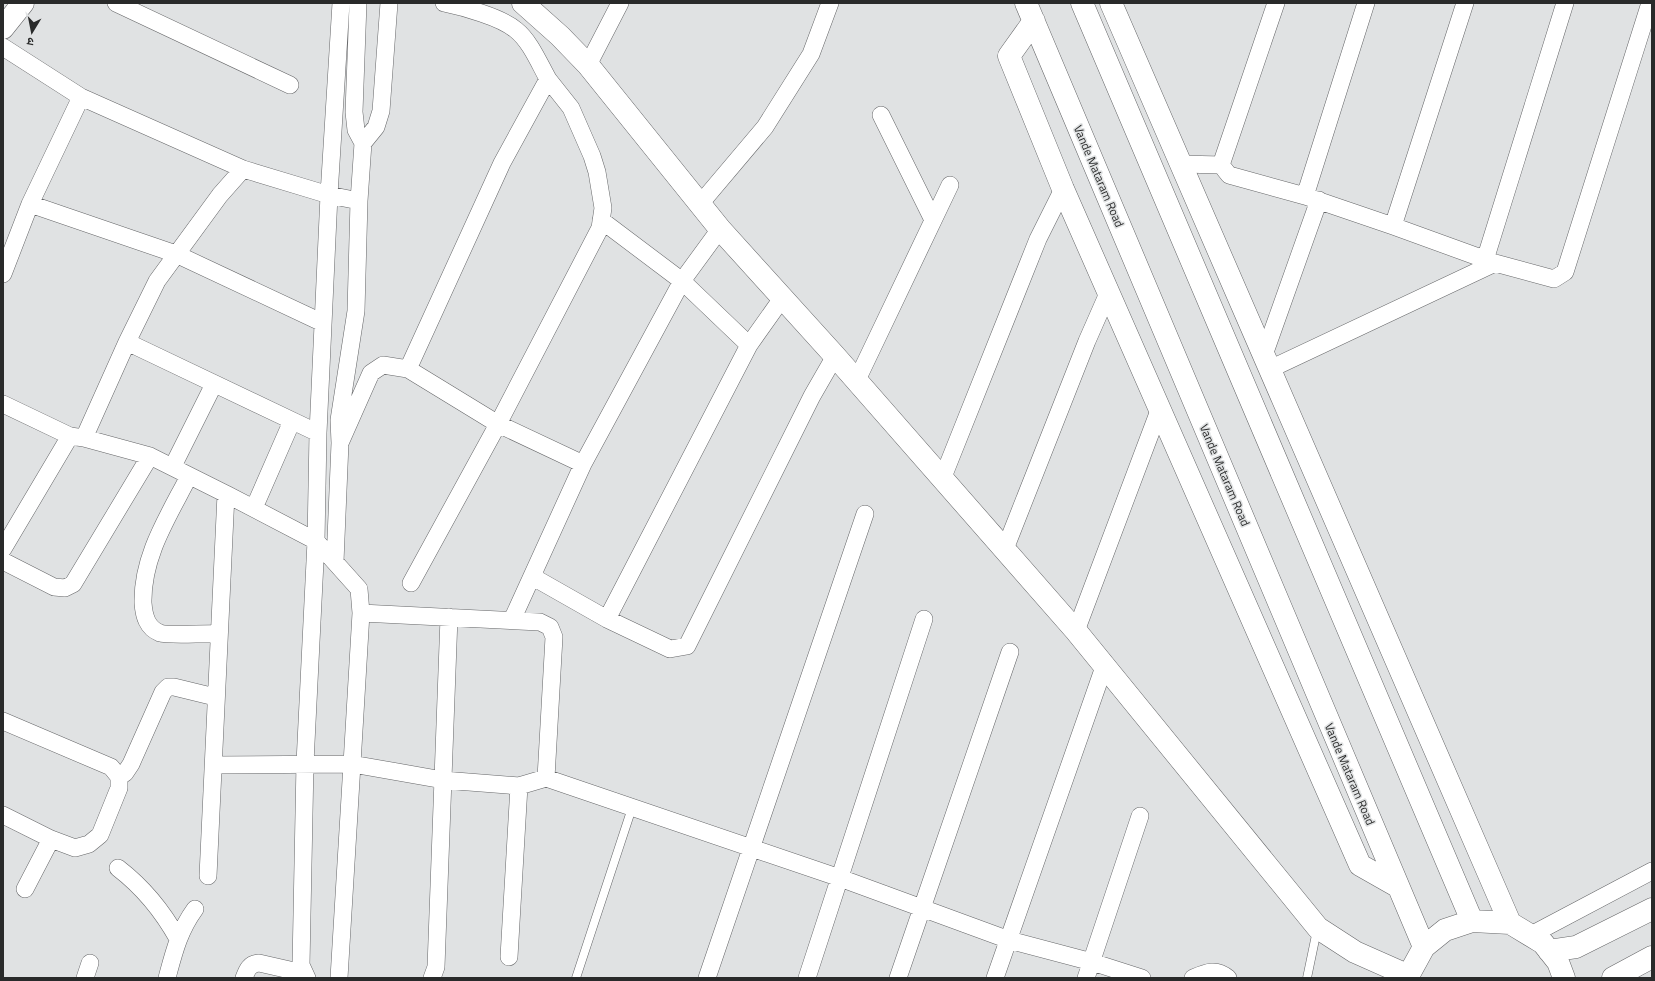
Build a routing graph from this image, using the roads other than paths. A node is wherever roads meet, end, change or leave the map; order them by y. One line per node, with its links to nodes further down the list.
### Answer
1 (23, 3): 18 (street)
2 (116, 3): 22 (street)
3 (341, 3): 31 (street)
4 (358, 3): 25 (street)
5 (389, 3): 25 (street)
6 (444, 3): 21 (street)
7 (523, 3): 20 (street)
8 (620, 3): 20 (street)
9 (830, 3): 35 (street)
10 (1082, 3): 109 (street)
11 (1111, 3): 26 (street)
12 (1276, 3): 27 (street)
13 (1366, 3): 32 (street)
14 (1465, 3): 38 (street)
15 (1565, 3): 42 (street)
16 (1650, 3): 42 (street)
17 (1030, 12): 30 (street); 104 (street, Vande Mataram Road)
18 (3, 28)
19 (3, 47): 23 (street)
20 (588, 65): 35 (street)
21 (548, 79): 36 (street); 52 (street)
22 (290, 85)
23 (81, 97): 28 (street); 34 (street)
24 (881, 115): 37 (street)
25 (363, 143): 33 (street)
26 (1181, 164): 27 (street); 51 (street)
27 (1221, 165): 32 (street)
28 (242, 169): 31 (street); 41 (street)
29 (950, 185): 37 (street)
30 (1062, 189): 45 (street); 66 (street)
31 (329, 195): 33 (street); 47 (street)
32 (1312, 198): 38 (street); 51 (street)
33 (358, 201): 61 (street)
34 (30, 204): 40 (street); 41 (street)
35 (700, 204): 39 (street)
36 (601, 220): 44 (street); 58 (street)
37 (933, 220): 53 (street)
38 (1393, 226): 42 (street)
39 (720, 229): 44 (street); 46 (street)
40 (8, 244): 43 (street)
41 (176, 254): 47 (street); 48 (street)
42 (1490, 262): 51 (street)
43 (3, 274)
44 (682, 281): 49 (street); 63 (street)
45 (1109, 291): 56 (street); 72 (street)
46 (783, 297): 49 (street); 50 (street)
47 (323, 323): 59 (street)
48 (127, 342): 54 (street); 60 (street)
49 (748, 345): 79 (street)
50 (835, 356): 53 (street); 79 (street)
51 (1267, 362): 110 (street)
52 (408, 370): 58 (street); 61 (street)
53 (857, 380): 66 (street)
54 (214, 384): 57 (street); 64 (street)
55 (3, 404): 60 (street)
56 (1160, 408): 82 (street); 104 (street)
57 (292, 421): 59 (street); 68 (street)
58 (498, 424): 63 (street); 76 (street)
59 (318, 433): 70 (street)
60 (77, 437): 62 (street); 71 (street)
61 (340, 443): 74 (street)
62 (150, 456): 64 (street); 73 (street)
63 (583, 464): 75 (street)
64 (173, 466): 65 (street)
65 (189, 476): 67 (street); 83 (street)
66 (943, 477): 72 (street)
67 (226, 494): 68 (street); 83 (street)
68 (254, 508): 70 (street)
69 (865, 514): 99 (street)
70 (316, 541): 74 (street); 88 (street)
71 (3, 549)
72 (1005, 549): 82 (street)
73 (3, 561)
74 (335, 562): 77 (street)
75 (533, 577): 79 (street); 81 (street)
76 (411, 583)
77 (361, 613): 78 (street); 90 (street)
78 (449, 617): 81 (street); 93 (street)
79 (607, 619)
80 (924, 619): 103 (street)
81 (512, 620): 92 (street)
82 (1076, 631): 85 (street)
83 (218, 634): 86 (street)
84 (1010, 652): 106 (street)
85 (1105, 664): 111 (street); 114 (street)
86 (215, 697): 89 (street); 91 (street)
87 (3, 721): 91 (street)
88 (305, 763): 89 (street); 90 (street); 120 (street)
89 (214, 764): 102 (street)
90 (352, 764): 93 (street); 124 (street)
91 (119, 777): 98 (street)
92 (546, 778): 94 (street); 95 (street)
93 (443, 780): 94 (street); 125 (street)
94 (519, 786): 117 (street)
95 (632, 808): 99 (street); 126 (lane)
96 (3, 815): 98 (street)
97 (1140, 816): 119 (street)
98 (51, 839): 105 (street)
99 (750, 849): 103 (street); 127 (street)
100 (118, 868): 113 (street)
101 (1652, 871): 112 (street)
102 (208, 876)
103 (840, 878): 106 (street); 128 (street)
104 (1398, 886): 115 (street, Vande Mataram Road)
105 (25, 889)
106 (922, 908): 114 (street); 129 (street)
107 (1652, 908): 116 (street)
108 (195, 909): 113 (street)
109 (1472, 921): 110 (street); 115 (street)
110 (1510, 923): 112 (street)
111 (1318, 928): 121 (street); 135 (lane)
112 (1530, 935): 116 (street)
113 (178, 939): 122 (street)
114 (1009, 940): 119 (street); 130 (street)
115 (1424, 947): 121 (street)
116 (1549, 951): 136 (street)
117 (509, 957)
118 (1652, 957): 137 (street)
119 (1092, 962): 131 (street); 132 (street)
120 (305, 975): 123 (street)
121 (1407, 977)
122 (167, 978)
123 (244, 978)
124 (339, 978)
125 (432, 978)
126 (576, 978)
127 (707, 978)
128 (807, 978)
129 (898, 978)
130 (995, 978)
131 (1086, 978)
132 (1142, 978)
133 (1193, 978): 134 (street)
134 (1228, 978)
135 (1307, 978)
136 (1564, 978)
137 (1613, 978)

